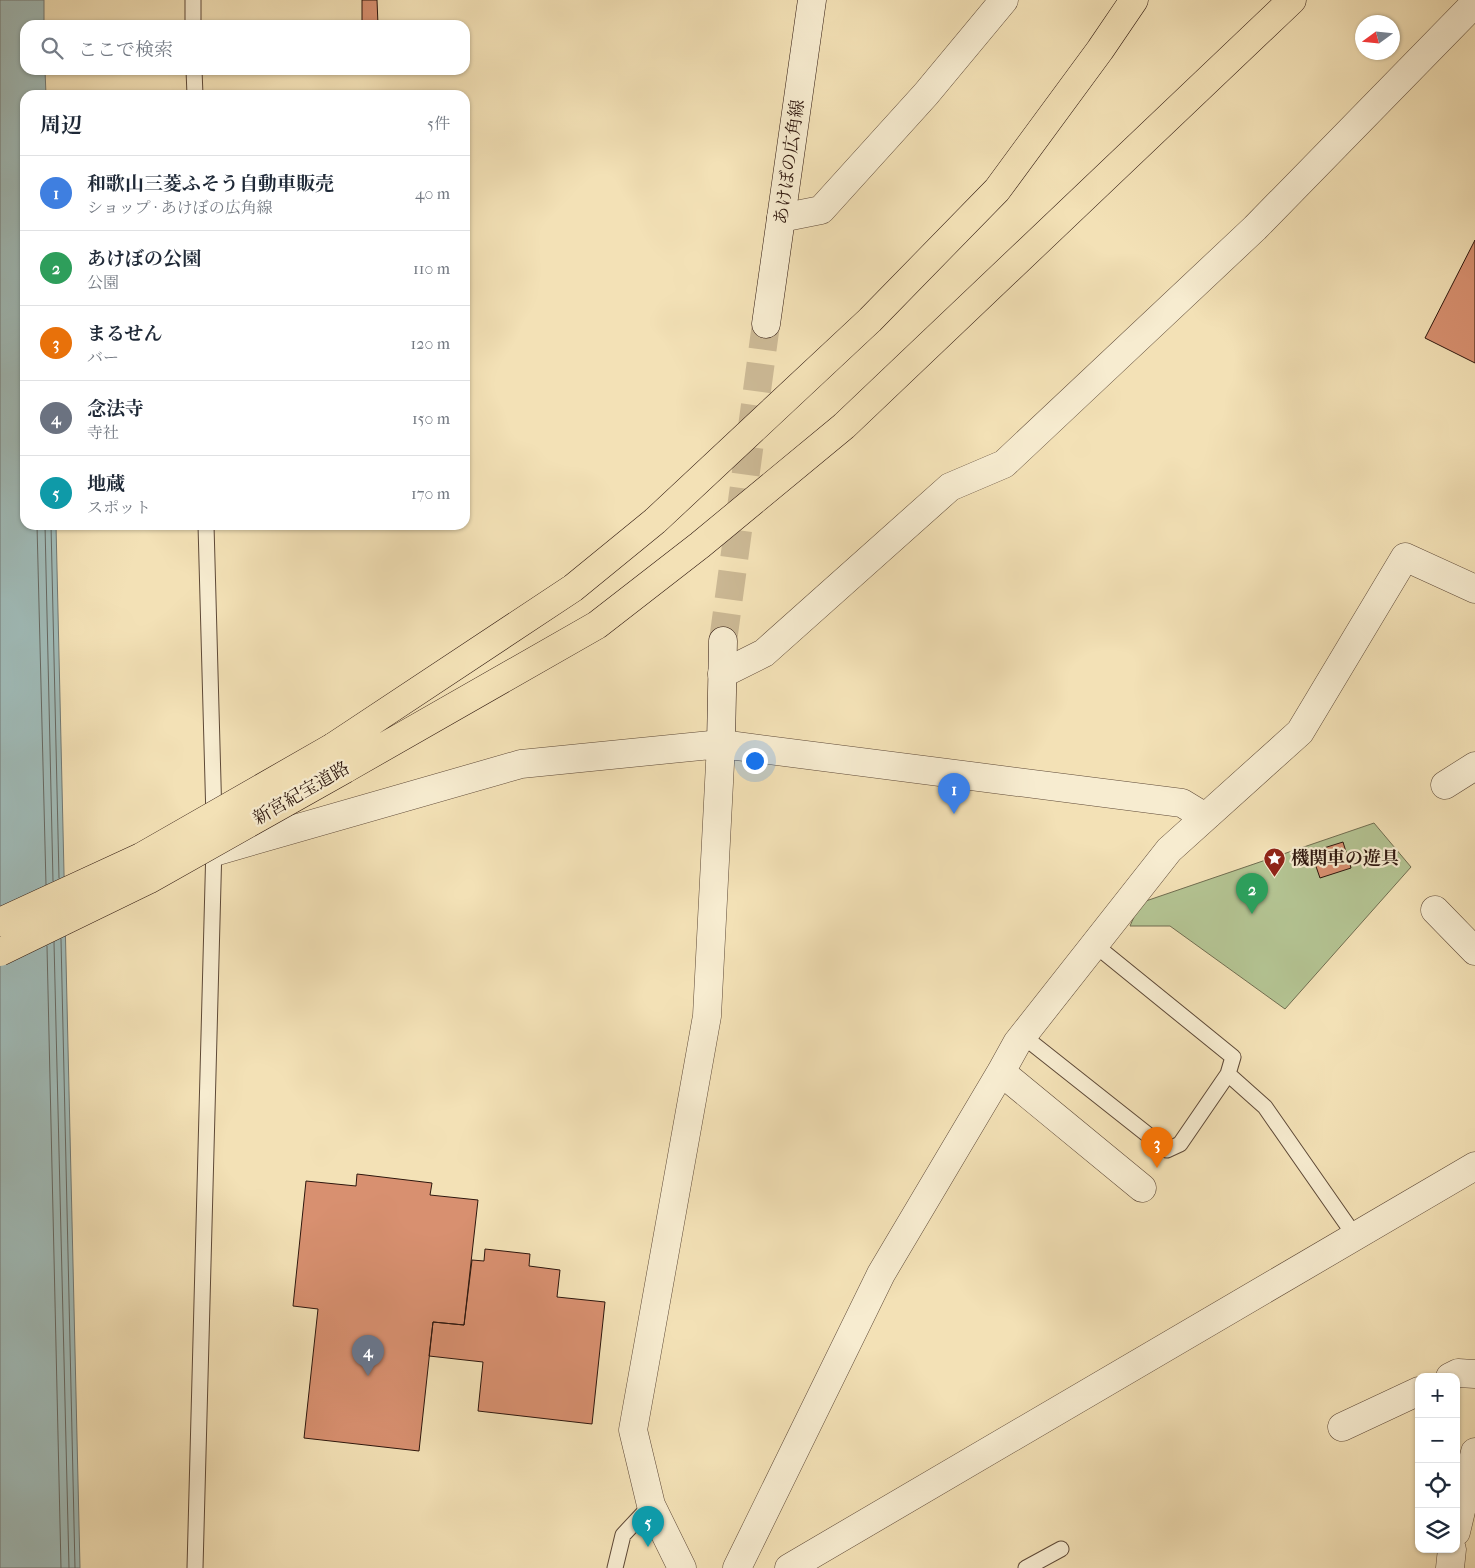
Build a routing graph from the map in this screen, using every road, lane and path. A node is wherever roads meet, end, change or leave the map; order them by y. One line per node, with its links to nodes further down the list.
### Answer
1 (193, 0): 7 (lane)
2 (812, 0): 10 (street, あけぼの広角線)
3 (1004, 0): 10 (street)
4 (1134, 0): 17 (highway, 新宮紀宝道路)
5 (1292, 0): 17 (highway, 新宮紀宝道路)
6 (1475, 3): 15 (street)
7 (193, 20)
8 (194, 75): 9 (lane)
9 (195, 90)
10 (781, 218): 11 (street, あけぼの広角線)
11 (766, 324)
12 (206, 530): 21 (lane)
13 (1475, 589): 20 (street)
14 (723, 641): 15 (street)
15 (722, 674): 16 (street)
16 (721, 744): 20 (street); 21 (street); 38 (street)
17 (339, 758): 23 (highway, 新宮紀宝道路, bridge); 26 (highway, 新宮紀宝道路, bridge)
18 (1475, 766): 19 (street)
19 (1445, 785)
20 (1206, 817): 24 (street)
21 (214, 852): 42 (lane)
22 (1434, 910): 25 (street)
23 (0, 922)
24 (1094, 945): 27 (street); 29 (lane)
25 (1475, 951)
26 (0, 952)
27 (1023, 1036): 28 (street); 29 (lane)
28 (1001, 1072): 31 (street); 45 (street)
29 (1228, 1074): 32 (lane)
30 (1475, 1166): 32 (street)
31 (1142, 1188)
32 (1355, 1236): 46 (street)
33 (1460, 1373): 34 (street)
34 (1475, 1374)
35 (1415, 1393): 36 (street)
36 (1342, 1427)
37 (1475, 1452): 39 (street)
38 (651, 1505): 43 (lane); 44 (street)
39 (1460, 1515)
40 (1061, 1549): 47 (lane)
41 (1452, 1553): 48 (street)
42 (195, 1568)
43 (615, 1568)
44 (682, 1568)
45 (737, 1568)
46 (789, 1568)
47 (1026, 1568)
48 (1450, 1568)

